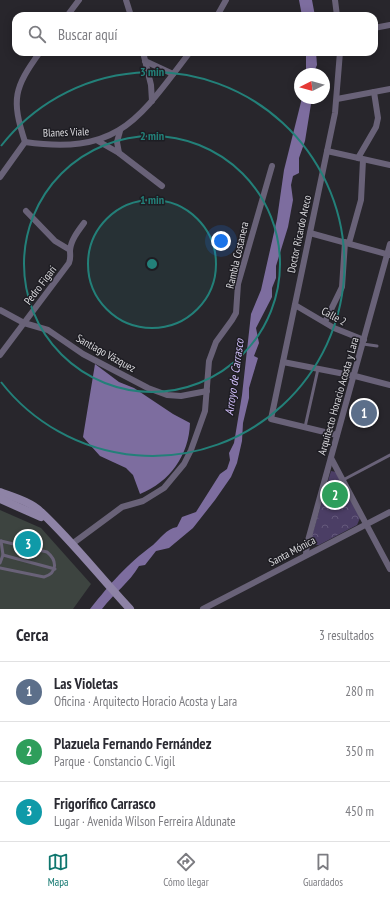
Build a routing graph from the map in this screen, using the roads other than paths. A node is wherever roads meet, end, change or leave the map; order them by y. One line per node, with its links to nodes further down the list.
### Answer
1 (79, 0): 5 (street)
2 (126, 0): 6 (street)
3 (226, 0): 7 (street)
4 (335, 0): 8 (street)
5 (70, 12)
6 (130, 12)
7 (220, 12)
8 (336, 12)
9 (390, 25): 10 (street)
10 (378, 27)
11 (37, 56): 23 (street)
12 (144, 56): 15 (street)
13 (187, 56): 16 (street, Blanes Viale)
14 (340, 56): 19 (street, Doctor Ricardo Areco)
15 (145, 60): 16 (street); 20 (street)
16 (173, 74): 20 (street, Blanes Viale)
17 (390, 89): 18 (street)
18 (374, 92): 19 (street); 26 (street)
19 (337, 99): 24 (street, Doctor Ricardo Areco)
20 (152, 101): 21 (street, Blanes Viale)
21 (120, 131): 22 (street, Blanes Viale); 25 (street)
22 (98, 141): 23 (street, Blanes Viale); 25 (street)
23 (25, 142): 29 (street)
24 (327, 151): 26 (street); 33 (street, Doctor Ricardo Areco)
25 (119, 153): 30 (street)
26 (360, 159): 27 (street); 34 (street)
27 (390, 165)
28 (272, 166): 49 (street, Rambla Costanera)
29 (0, 177)
30 (162, 186)
31 (26, 211): 36 (street)
32 (84, 223): 36 (street, Pedro Figari)
33 (310, 233): 34 (street); 38 (street, Doctor Ricardo Areco)
34 (347, 243): 37 (street); 40 (street)
35 (390, 244): 37 (street, Arquitecto Horacio Acosta y Lara)
36 (70, 250): 41 (street, Pedro Figari)
37 (389, 254): 42 (street, Arquitecto Horacio Acosta y Lara)
38 (295, 305): 40 (street, Calle 2); 45 (street, Doctor Ricardo Areco)
39 (0, 310): 41 (street, Santiago Vázquez)
40 (325, 322): 42 (street, Calle 2)
41 (24, 323): 44 (street, Pedro Figari); 49 (street, Santiago Vázquez)
42 (364, 342): 43 (lane); 47 (street, Arquitecto Horacio Acosta y Lara)
43 (377, 346)
44 (0, 355)
45 (283, 362): 46 (street); 50 (street, Doctor Ricardo Areco)
46 (318, 369): 47 (street); 50 (lane)
47 (355, 376): 48 (street); 51 (street, Arquitecto Horacio Acosta y Lara)
48 (390, 385)
49 (207, 391): 61 (street, Rambla Costanera)
50 (305, 427): 51 (street)
51 (337, 435): 53 (street, Arquitecto Horacio Acosta y Lara)
52 (390, 455): 54 (lane)
53 (331, 458): 54 (street); 62 (street, Arquitecto Horacio Acosta y Lara)
54 (343, 480): 59 (street)
55 (0, 492): 58 (main road)
56 (0, 499): 58 (main road)
57 (390, 512): 59 (street, Santa Mónica)
58 (45, 518): 61 (main road)
59 (366, 524): 62 (street, Santa Mónica); 67 (street)
60 (1, 540): 63 (lane); 66 (lane)
61 (72, 544): 68 (main road)
62 (306, 554): 69 (street, Santa Mónica)
63 (3, 555): 64 (lane); 66 (lane)
64 (0, 563)
65 (0, 568): 66 (lane)
66 (55, 569)
67 (390, 569)
68 (127, 606)
69 (203, 609)

